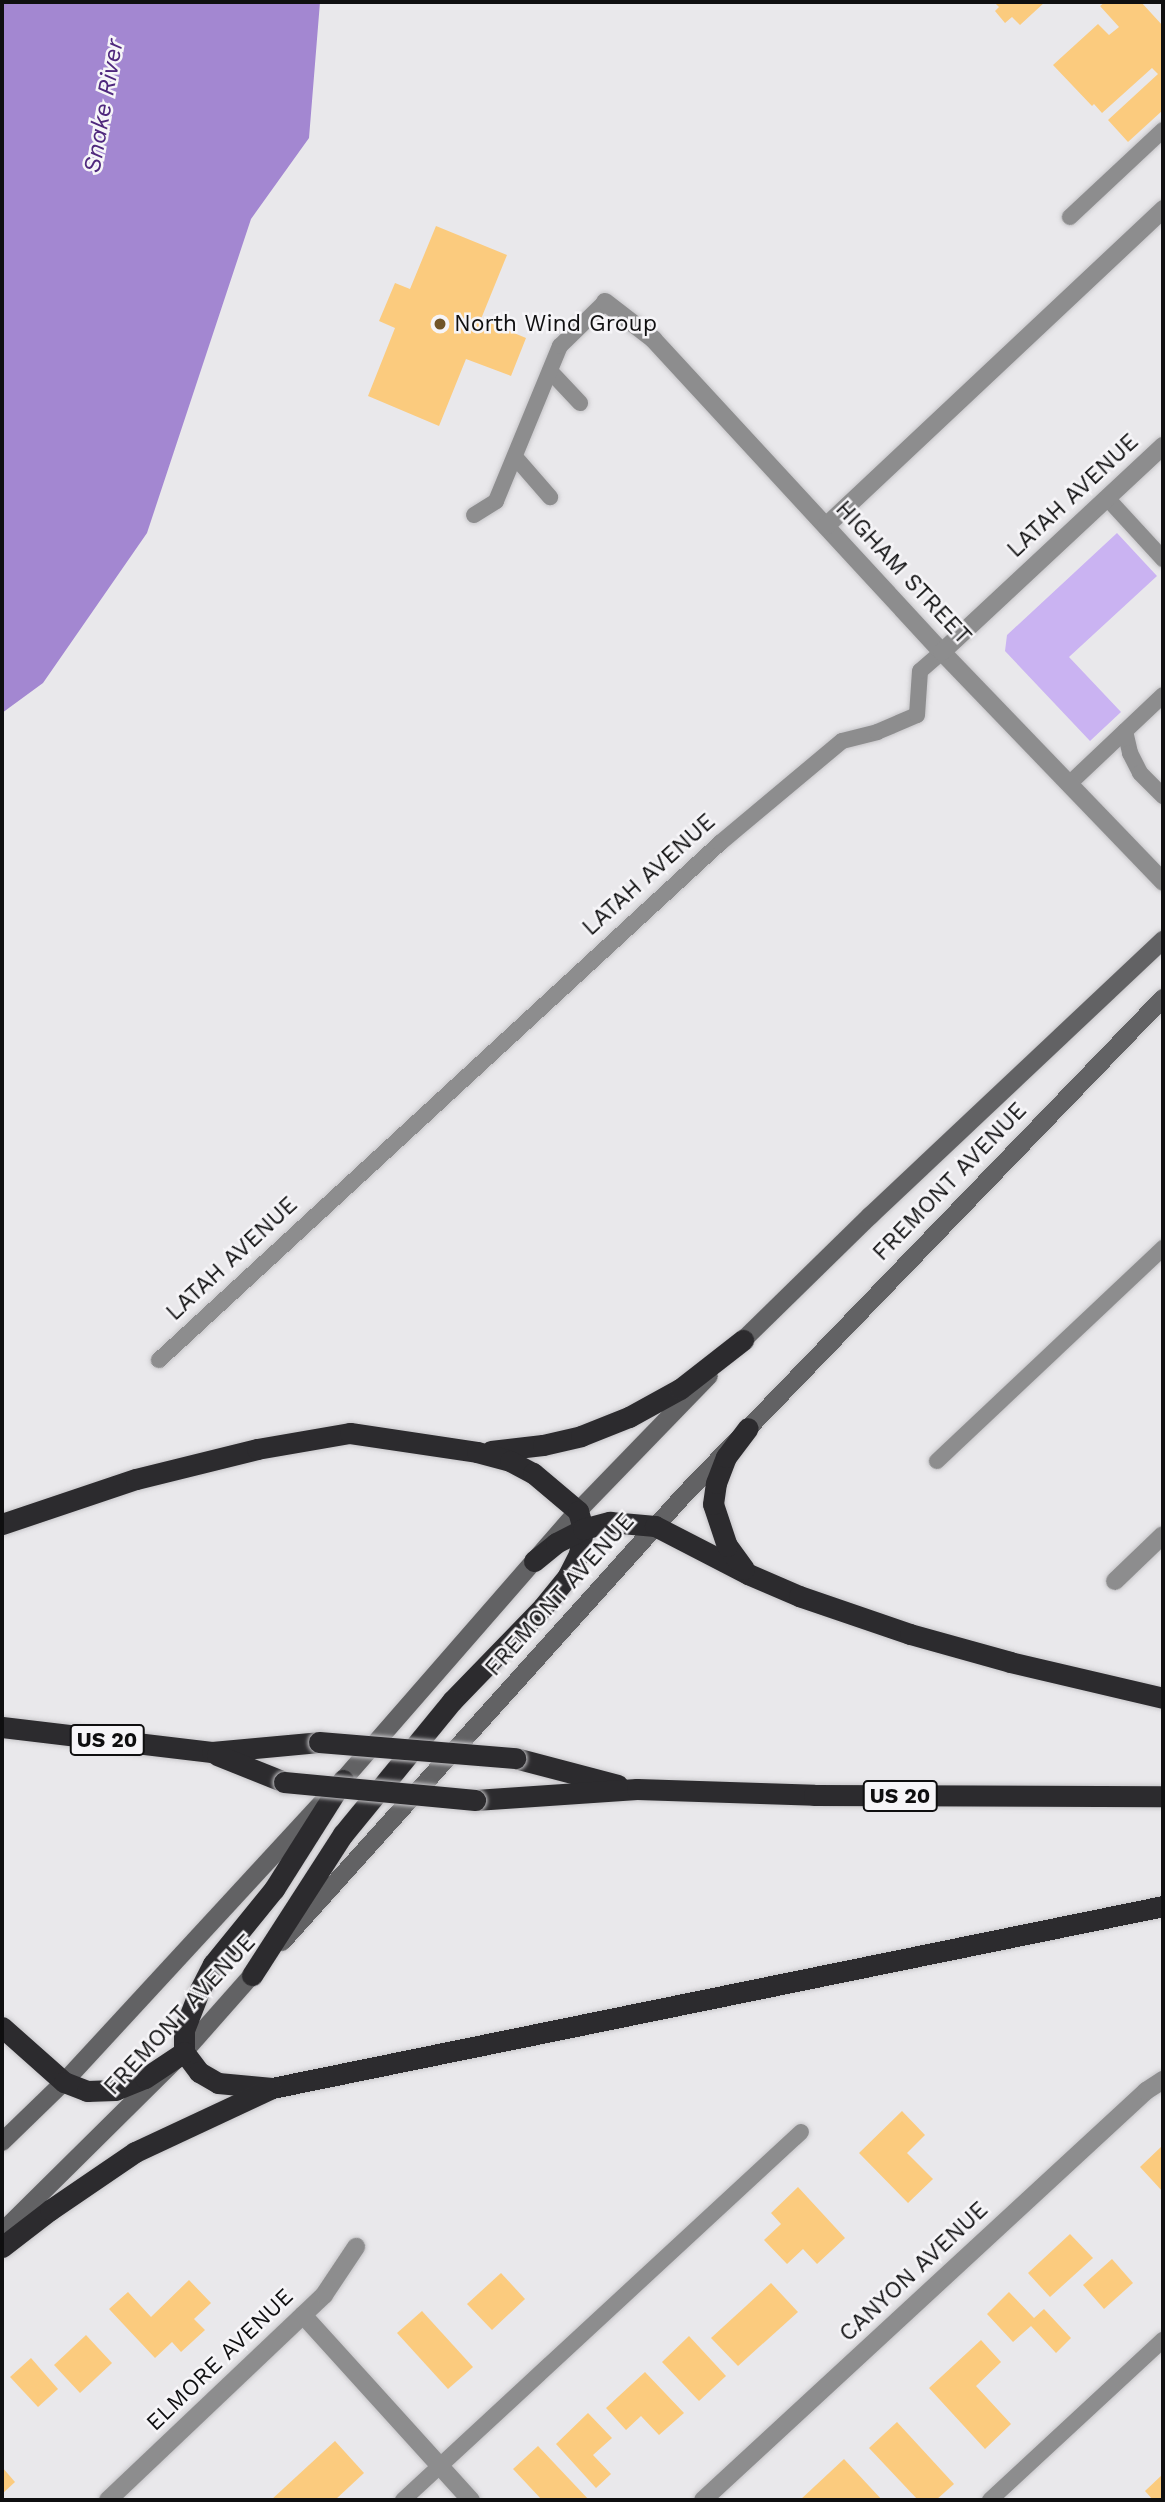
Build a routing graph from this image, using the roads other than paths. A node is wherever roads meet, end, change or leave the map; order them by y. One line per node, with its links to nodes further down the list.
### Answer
1 (1163, 130): 3 (lane)
2 (1163, 209): 12 (street)
3 (1070, 217)
4 (605, 302): 5 (lane); 12 (street, HIGHAM STREET)
5 (550, 371): 6 (lane); 8 (lane)
6 (580, 403)
7 (1163, 446): 10 (street, LATAH AVENUE)
8 (516, 458): 9 (lane); 11 (lane)
9 (551, 497)
10 (1107, 498): 13 (lane); 14 (street, LATAH AVENUE)
11 (474, 515)
12 (826, 526): 14 (street, HIGHAM STREET)
13 (1163, 559)
14 (942, 652): 17 (street, HIGHAM STREET); 24 (lane, LATAH AVENUE)
15 (1163, 695): 16 (lane)
16 (1125, 731): 17 (lane); 18 (lane)
17 (1069, 784): 19 (street, HIGHAM STREET)
18 (1163, 796)
19 (1163, 882)
20 (1163, 940): 23 (street, FREMONT AVENUE)
21 (1163, 998): 25 (street, FREMONT AVENUE)
22 (1163, 1248): 27 (lane)
23 (743, 1340): 26 (highway); 28 (street, FREMONT AVENUE)
24 (159, 1360)
25 (748, 1429): 30 (street, FREMONT AVENUE); 33 (highway)
26 (477, 1452): 28 (highway); 29 (highway)
27 (937, 1461)
28 (581, 1520): 30 (highway); 32 (highway); 42 (highway)
29 (2, 1524)
30 (655, 1526): 33 (highway); 42 (street, FREMONT AVENUE)
31 (1163, 1535): 34 (street)
32 (534, 1561): 38 (street, FREMONT AVENUE)
33 (748, 1574): 35 (highway)
34 (1115, 1581)
35 (1163, 1698)
36 (2, 1727): 37 (highway, US 20)
37 (212, 1752): 39 (highway, US 20, bridge); 39 (highway, US 20, bridge)
38 (343, 1780): 44 (highway); 46 (street, FREMONT AVENUE)
39 (637, 1790): 40 (highway, US 20)
40 (1163, 1796)
41 (1163, 1906): 47 (highway)
42 (252, 1975): 44 (street, FREMONT AVENUE)
43 (2, 2027): 46 (highway)
44 (184, 2052): 46 (highway); 47 (highway); 50 (street, FREMONT AVENUE)
45 (1161, 2080): 59 (street, CANYON AVENUE)
46 (64, 2082): 49 (street, FREMONT AVENUE)
47 (272, 2088): 51 (highway)
48 (801, 2132): 55 (lane)
49 (2, 2142)
50 (2, 2232)
51 (2, 2247)
52 (355, 2247): 53 (street, ELMORE AVENUE)
53 (303, 2315): 55 (street); 56 (street, ELMORE AVENUE)
54 (1163, 2340): 60 (lane)
55 (440, 2466): 57 (lane); 58 (street)
56 (108, 2500)
57 (403, 2500)
58 (471, 2500)
59 (703, 2500)
60 (990, 2500)

